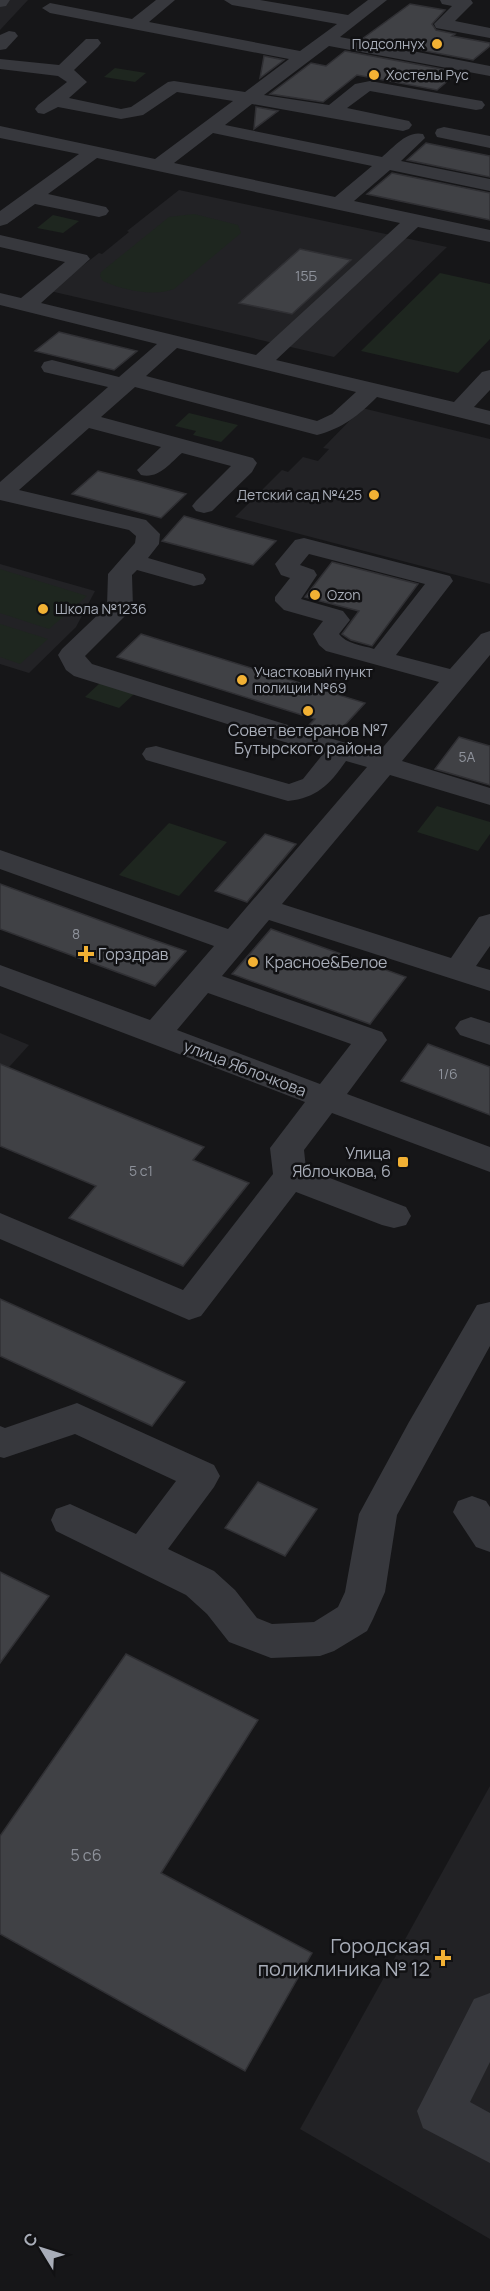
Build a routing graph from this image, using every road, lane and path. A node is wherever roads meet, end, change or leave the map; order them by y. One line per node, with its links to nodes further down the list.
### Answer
1 (166, 0): 7 (street)
2 (232, 0): 6 (street)
3 (379, 0): 6 (street)
4 (460, 1): 8 (street)
5 (50, 8): 7 (street)
6 (351, 21): 9 (street)
7 (134, 25): 11 (street)
8 (490, 33)
9 (326, 40): 11 (street); 14 (street)
10 (92, 43): 13 (street)
11 (303, 57): 16 (street)
12 (0, 64): 13 (street)
13 (63, 71): 17 (street)
14 (490, 71)
15 (490, 92): 18 (street)
16 (248, 99): 17 (street); 19 (street); 20 (street)
17 (55, 101): 22 (street)
18 (483, 106): 19 (street)
19 (333, 111): 23 (street)
20 (210, 127): 26 (street); 27 (street)
21 (444, 133): 24 (street)
22 (6, 134): 25 (street)
23 (410, 139): 26 (street); 28 (street)
24 (490, 142)
25 (94, 152): 27 (street); 30 (street)
26 (387, 164): 29 (street); 31 (street)
27 (158, 166): 31 (street)
28 (490, 171)
29 (490, 185)
30 (32, 197): 32 (street); 33 (street)
31 (339, 204): 34 (street)
32 (99, 211)
33 (0, 220)
34 (414, 220): 35 (street); 40 (street)
35 (490, 236)
36 (0, 241): 38 (street)
37 (0, 299): 38 (street)
38 (25, 305): 39 (street)
39 (173, 341): 40 (street); 43 (street)
40 (261, 362): 44 (street)
41 (52, 367): 43 (street)
42 (490, 377): 45 (street)
43 (128, 382): 44 (street); 47 (street)
44 (372, 389): 45 (street)
45 (459, 410): 46 (street)
46 (490, 417)
47 (86, 420): 48 (street); 50 (street)
48 (178, 444): 49 (street); 51 (street)
49 (149, 470)
50 (1, 493): 52 (street)
51 (204, 506)
52 (132, 561): 53 (street); 57 (street)
53 (194, 579)
54 (489, 642): 56 (street)
55 (380, 658): 55 (street); 56 (street)
56 (457, 679): 59 (street)
57 (340, 750): 58 (street); 59 (street)
58 (156, 754)
59 (384, 764): 60 (street); 62 (street)
60 (490, 797)
61 (0, 859): 64 (street)
62 (263, 908): 64 (street); 65 (street)
63 (490, 924): 65 (street)
64 (234, 942): 67 (street)
65 (457, 971): 68 (street)
66 (0, 975): 69 (street, улица Яблочкова)
67 (202, 980): 69 (street); 70 (street)
68 (490, 981)
69 (156, 1034): 70 (street, улица Яблочкова)
70 (327, 1098): 71 (street, улица Яблочкова); 72 (street)
71 (490, 1160)
72 (290, 1176): 73 (street); 74 (street)
73 (394, 1216)
74 (0, 1225)
75 (490, 1315): 78 (street)
76 (0, 1441): 78 (street)
77 (70, 1520): 78 (street)
78 (142, 1555)
79 (490, 2015): 80 (street)
80 (490, 2139)

